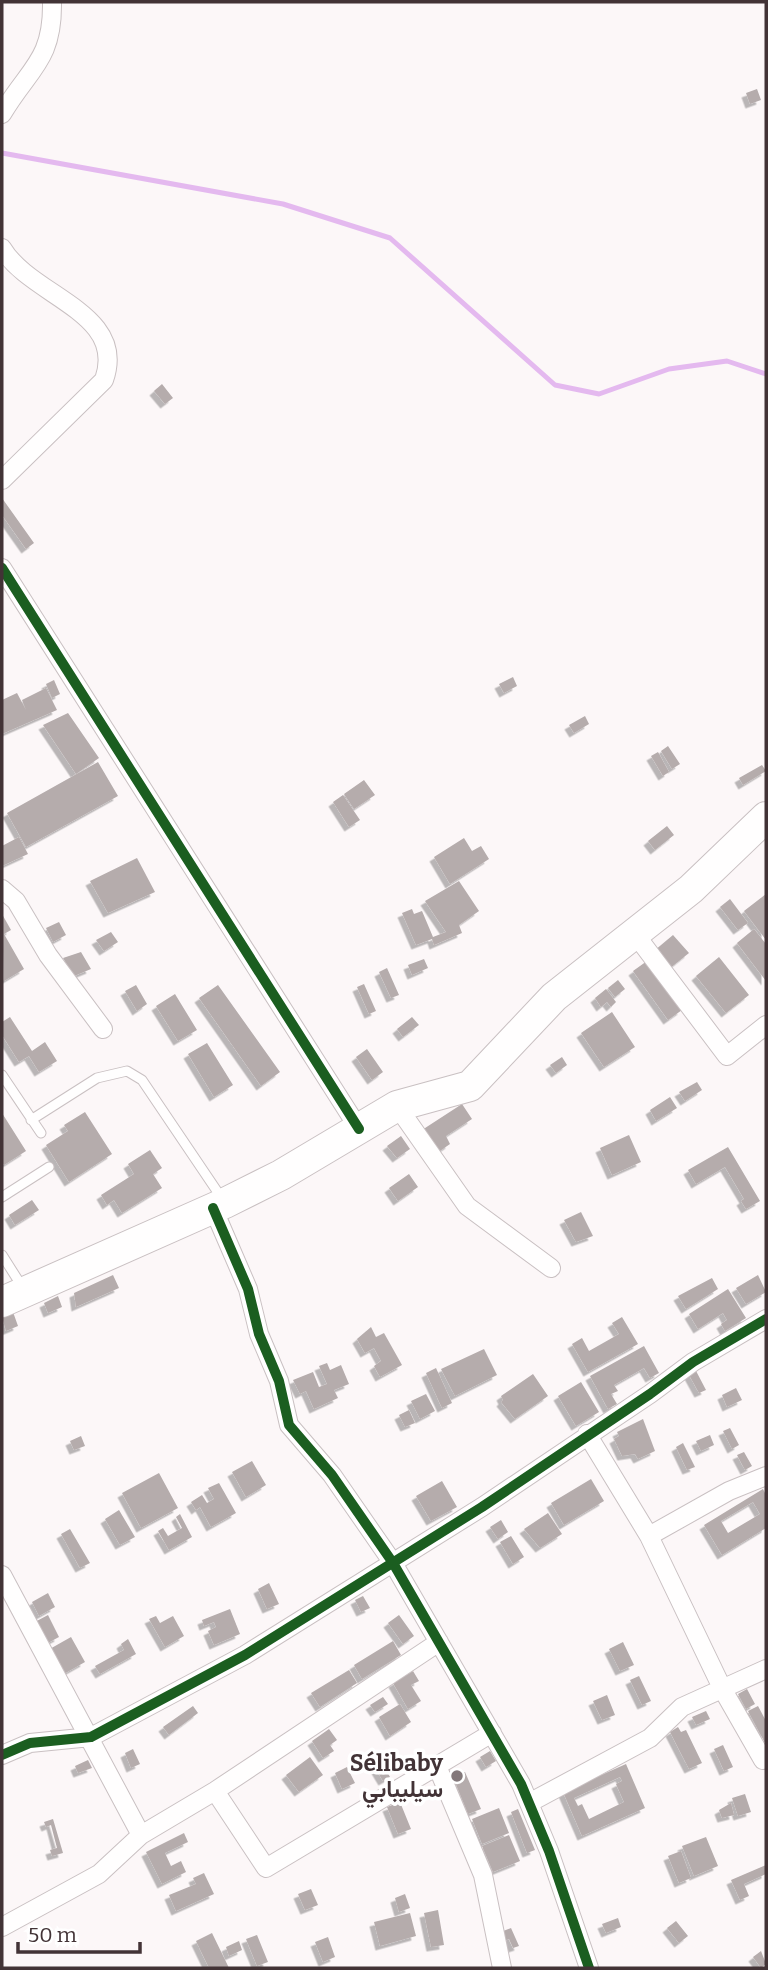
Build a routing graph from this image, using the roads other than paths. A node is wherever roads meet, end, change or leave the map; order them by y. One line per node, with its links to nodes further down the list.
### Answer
1 (52, 2): 2 (street)
2 (2, 114)
3 (2, 248): 4 (street)
4 (2, 480)
5 (2, 568): 14 (street)
6 (766, 817): 8 (main road)
7 (2, 889): 10 (street)
8 (635, 933): 9 (street); 12 (main road)
9 (766, 1025)
10 (103, 1029)
11 (2, 1075): 13 (lane)
12 (397, 1106): 14 (main road); 20 (street)
13 (31, 1120): 15 (lane); 18 (lane)
14 (359, 1129): 18 (main road)
15 (41, 1133)
16 (49, 1167): 17 (lane)
17 (2, 1197)
18 (219, 1206): 21 (main road); 26 (street)
19 (2, 1255): 21 (lane)
20 (551, 1268)
21 (14, 1297)
22 (766, 1319): 23 (street)
23 (587, 1434): 25 (street); 26 (street)
24 (766, 1476): 25 (street)
25 (649, 1536): 30 (street)
26 (393, 1563): 28 (street); 32 (street)
27 (2, 1575): 32 (street)
28 (439, 1642): 31 (street); 36 (street)
29 (766, 1669): 30 (street)
30 (723, 1690): 34 (street); 37 (street)
31 (492, 1733): 35 (street); 37 (street)
32 (91, 1737): 33 (street); 38 (street)
33 (2, 1755)
34 (766, 1759)
35 (437, 1766): 36 (street); 40 (street)
36 (215, 1791): 38 (street)
37 (529, 1803): 41 (street)
38 (141, 1835): 39 (street)
39 (2, 1927)
40 (502, 1968)
41 (589, 1968)

